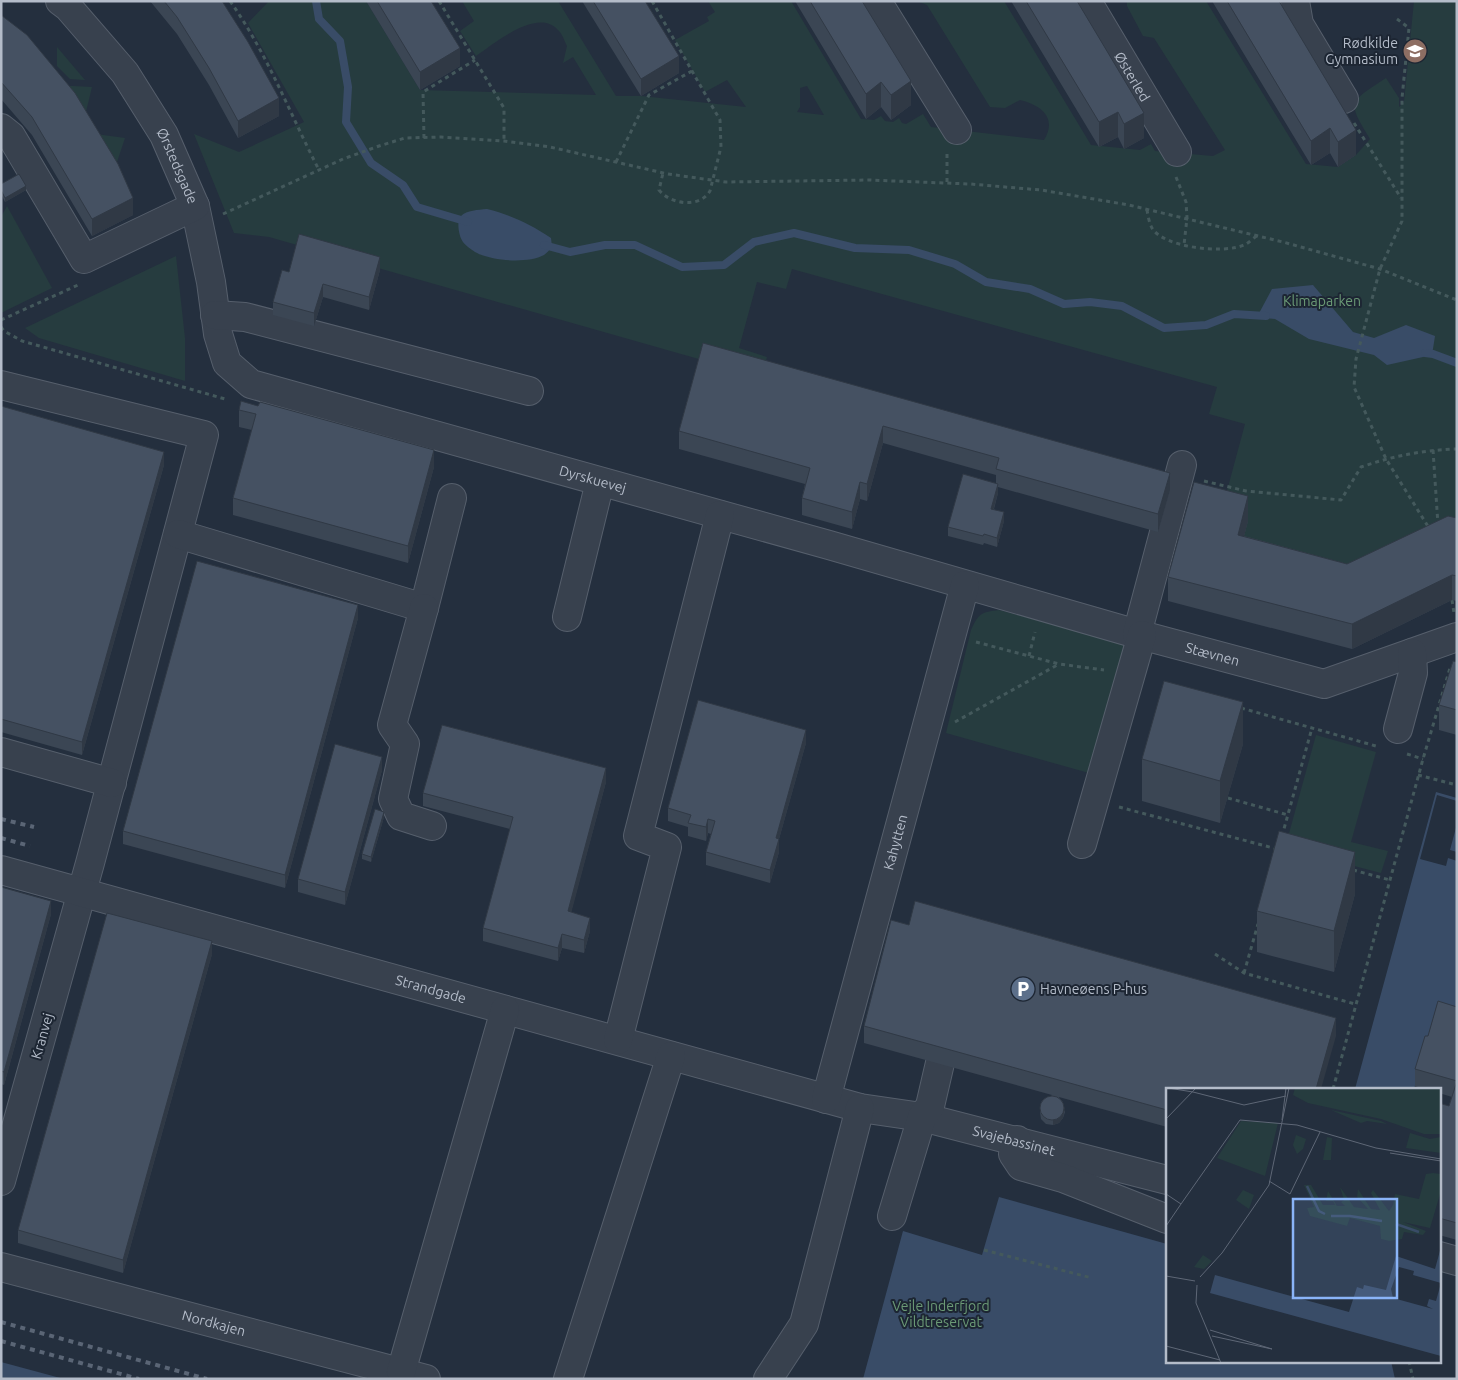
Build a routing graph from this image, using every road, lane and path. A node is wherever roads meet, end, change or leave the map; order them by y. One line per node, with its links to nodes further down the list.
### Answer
1 (60, 1): 23 (street, Ørstedsgade)
2 (230, 1): 18 (path)
3 (440, 1): 9 (path)
4 (652, 1): 10 (path)
5 (877, 1): 13 (street)
6 (1087, 1): 16 (street, Østerled)
7 (1295, 1): 11 (street)
8 (1397, 20): 21 (path)
9 (475, 60): 14 (path); 15 (path)
10 (692, 71): 17 (path); 20 (path)
11 (1344, 99): 21 (path)
12 (1, 128): 23 (street)
13 (957, 130)
14 (424, 138): 15 (path); 18 (path)
15 (504, 141): 17 (path)
16 (1177, 152): 24 (path)
17 (616, 162): 19 (path)
18 (319, 170): 23 (path)
19 (663, 173): 20 (path); 20 (path)
20 (713, 180): 22 (path)
21 (1402, 199): 27 (path)
22 (1146, 209): 24 (path); 26 (path)
23 (197, 216): 29 (street, Ørstedsgade)
24 (1187, 218): 25 (path); 26 (path)
25 (1257, 236): 26 (path); 27 (path)
26 (1184, 245)
27 (1380, 269): 28 (path); 35 (path)
28 (1457, 300)
29 (215, 315): 30 (street, Ørstedsgade); 32 (street)
30 (228, 363): 37 (street, Dyrskuevej)
31 (1, 384): 42 (street, Kranvej)
32 (529, 391)
33 (1457, 449): 34 (path)
34 (1433, 450): 35 (path); 40 (path)
35 (1386, 458): 36 (path); 41 (path)
36 (1181, 470): 46 (street)
37 (600, 482): 39 (street, Dyrskuevej); 45 (street)
38 (452, 498): 44 (street)
39 (720, 515): 43 (street, Dyrskuevej); 76 (street)
40 (1438, 525)
41 (1429, 528)
42 (178, 534): 44 (street); 60 (street, Kranvej)
43 (965, 585): 46 (street, Stævnen); 47 (street, Kahytten)
44 (424, 608): 65 (street)
45 (568, 617)
46 (1139, 634): 49 (street, Stævnen); 51 (street)
47 (951, 635): 50 (path); 54 (street, Kahytten)
48 (1454, 649): 49 (street, Stævnen); 58 (path)
49 (1412, 653): 55 (street)
50 (1059, 664): 51 (path); 54 (path)
51 (1130, 676): 63 (street)
52 (1235, 706): 53 (path)
53 (1312, 728): 56 (path); 64 (path)
54 (925, 734): 80 (street, Kahytten)
55 (1401, 741): 58 (path)
56 (1376, 746)
57 (1, 752): 60 (street)
58 (1423, 759): 59 (path)
59 (1418, 775): 61 (path); 69 (path)
60 (112, 783): 70 (street, Kranvej)
61 (1457, 785)
62 (1228, 798): 64 (path)
63 (1094, 800): 64 (path); 66 (street)
64 (1288, 815)
65 (432, 826)
66 (1082, 844)
67 (1, 870): 70 (street, Strandgade)
68 (1353, 870): 69 (path)
69 (1390, 880): 74 (path)
70 (82, 891): 75 (street, Strandgade); 85 (street, Kranvej)
71 (1260, 916): 73 (path)
72 (1216, 954): 73 (path)
73 (1244, 973): 74 (path)
74 (1355, 1004): 79 (path)
75 (505, 1010): 76 (street, Strandgade); 94 (street)
76 (618, 1040): 77 (street, Strandgade)
77 (671, 1056): 80 (street, Strandgade); 95 (street)
78 (940, 1063): 82 (street)
79 (1333, 1088)
80 (826, 1099): 81 (street, Strandgade)
81 (860, 1108): 82 (street, Svajebassinet); 96 (street)
82 (922, 1117): 83 (street, Svajebassinet); 86 (street)
83 (1017, 1140): 84 (street, Svajebassinet); 87 (street)
84 (1166, 1180)
85 (1, 1181)
86 (892, 1216)
87 (1166, 1219)
88 (984, 1250): 92 (path)
89 (1440, 1256): 90 (street)
90 (1457, 1261)
91 (1, 1267): 94 (street, Nordkajen)
92 (1092, 1278)
93 (1409, 1362): 97 (path)
94 (413, 1375)
95 (568, 1379)
96 (768, 1379)
97 (1413, 1379)

